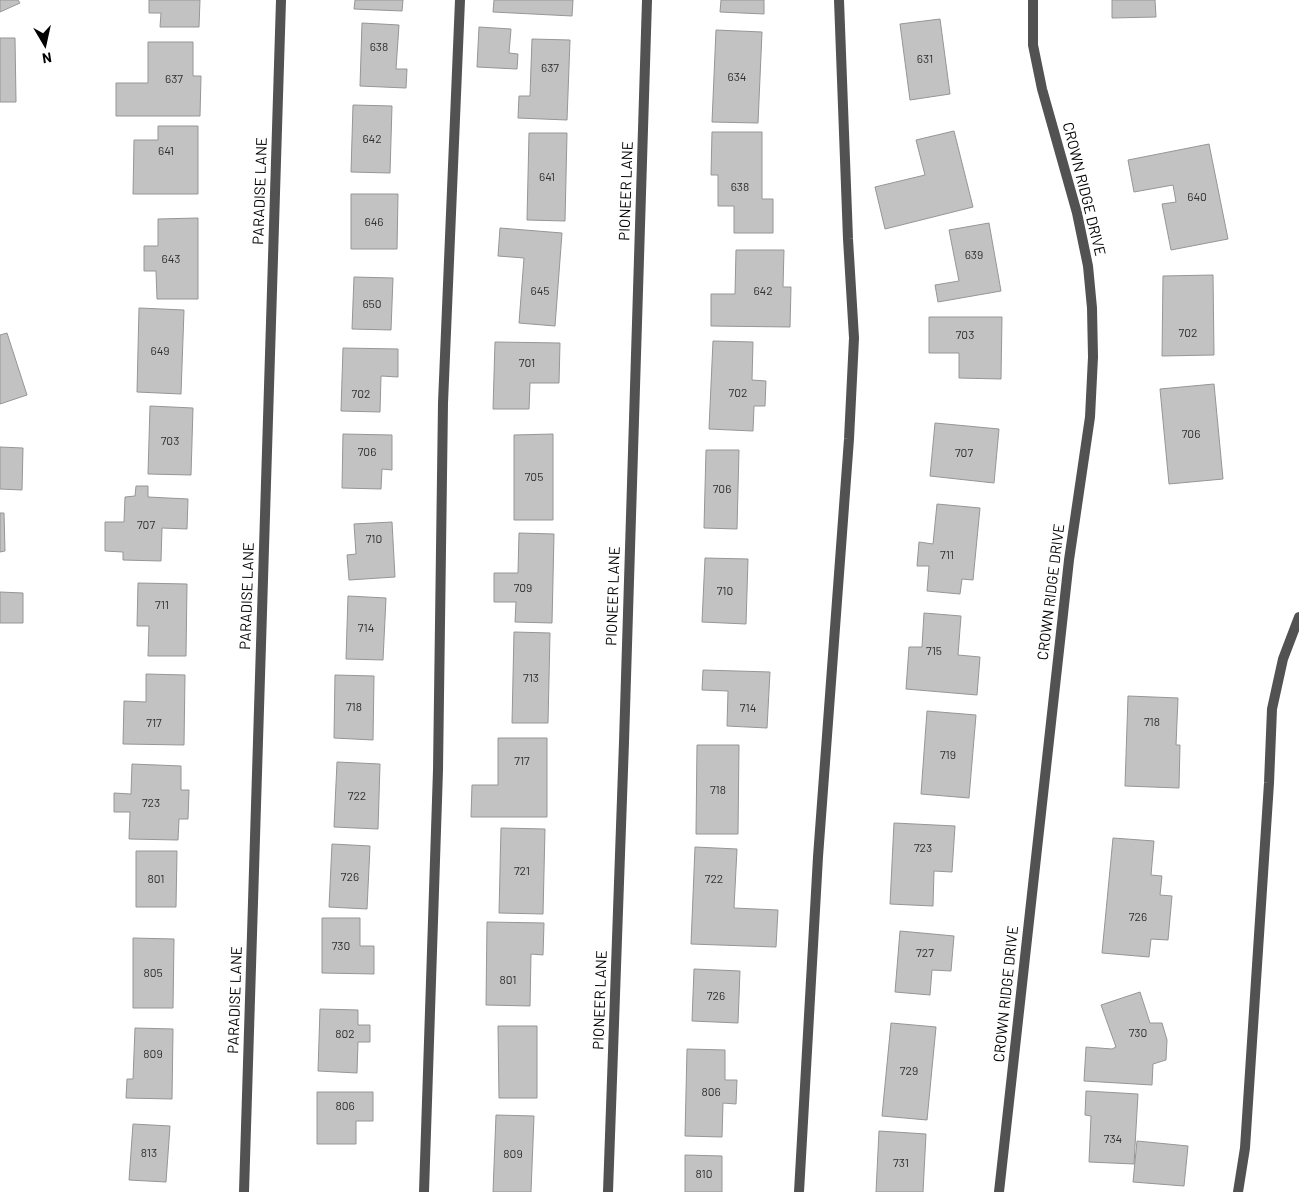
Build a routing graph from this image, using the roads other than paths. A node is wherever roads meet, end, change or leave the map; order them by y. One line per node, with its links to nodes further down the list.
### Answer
1 (281, 0): 7 (street, PARADISE LANE)
2 (460, 0): 8 (street)
3 (647, 0): 9 (street, PIONEER LANE)
4 (840, 0): 10 (street)
5 (1033, 0): 11 (street, CROWN RIDGE DRIVE)
6 (1299, 617): 12 (street)
7 (244, 1192)
8 (424, 1192)
9 (608, 1192)
10 (799, 1192)
11 (999, 1192)
12 (1238, 1192)

